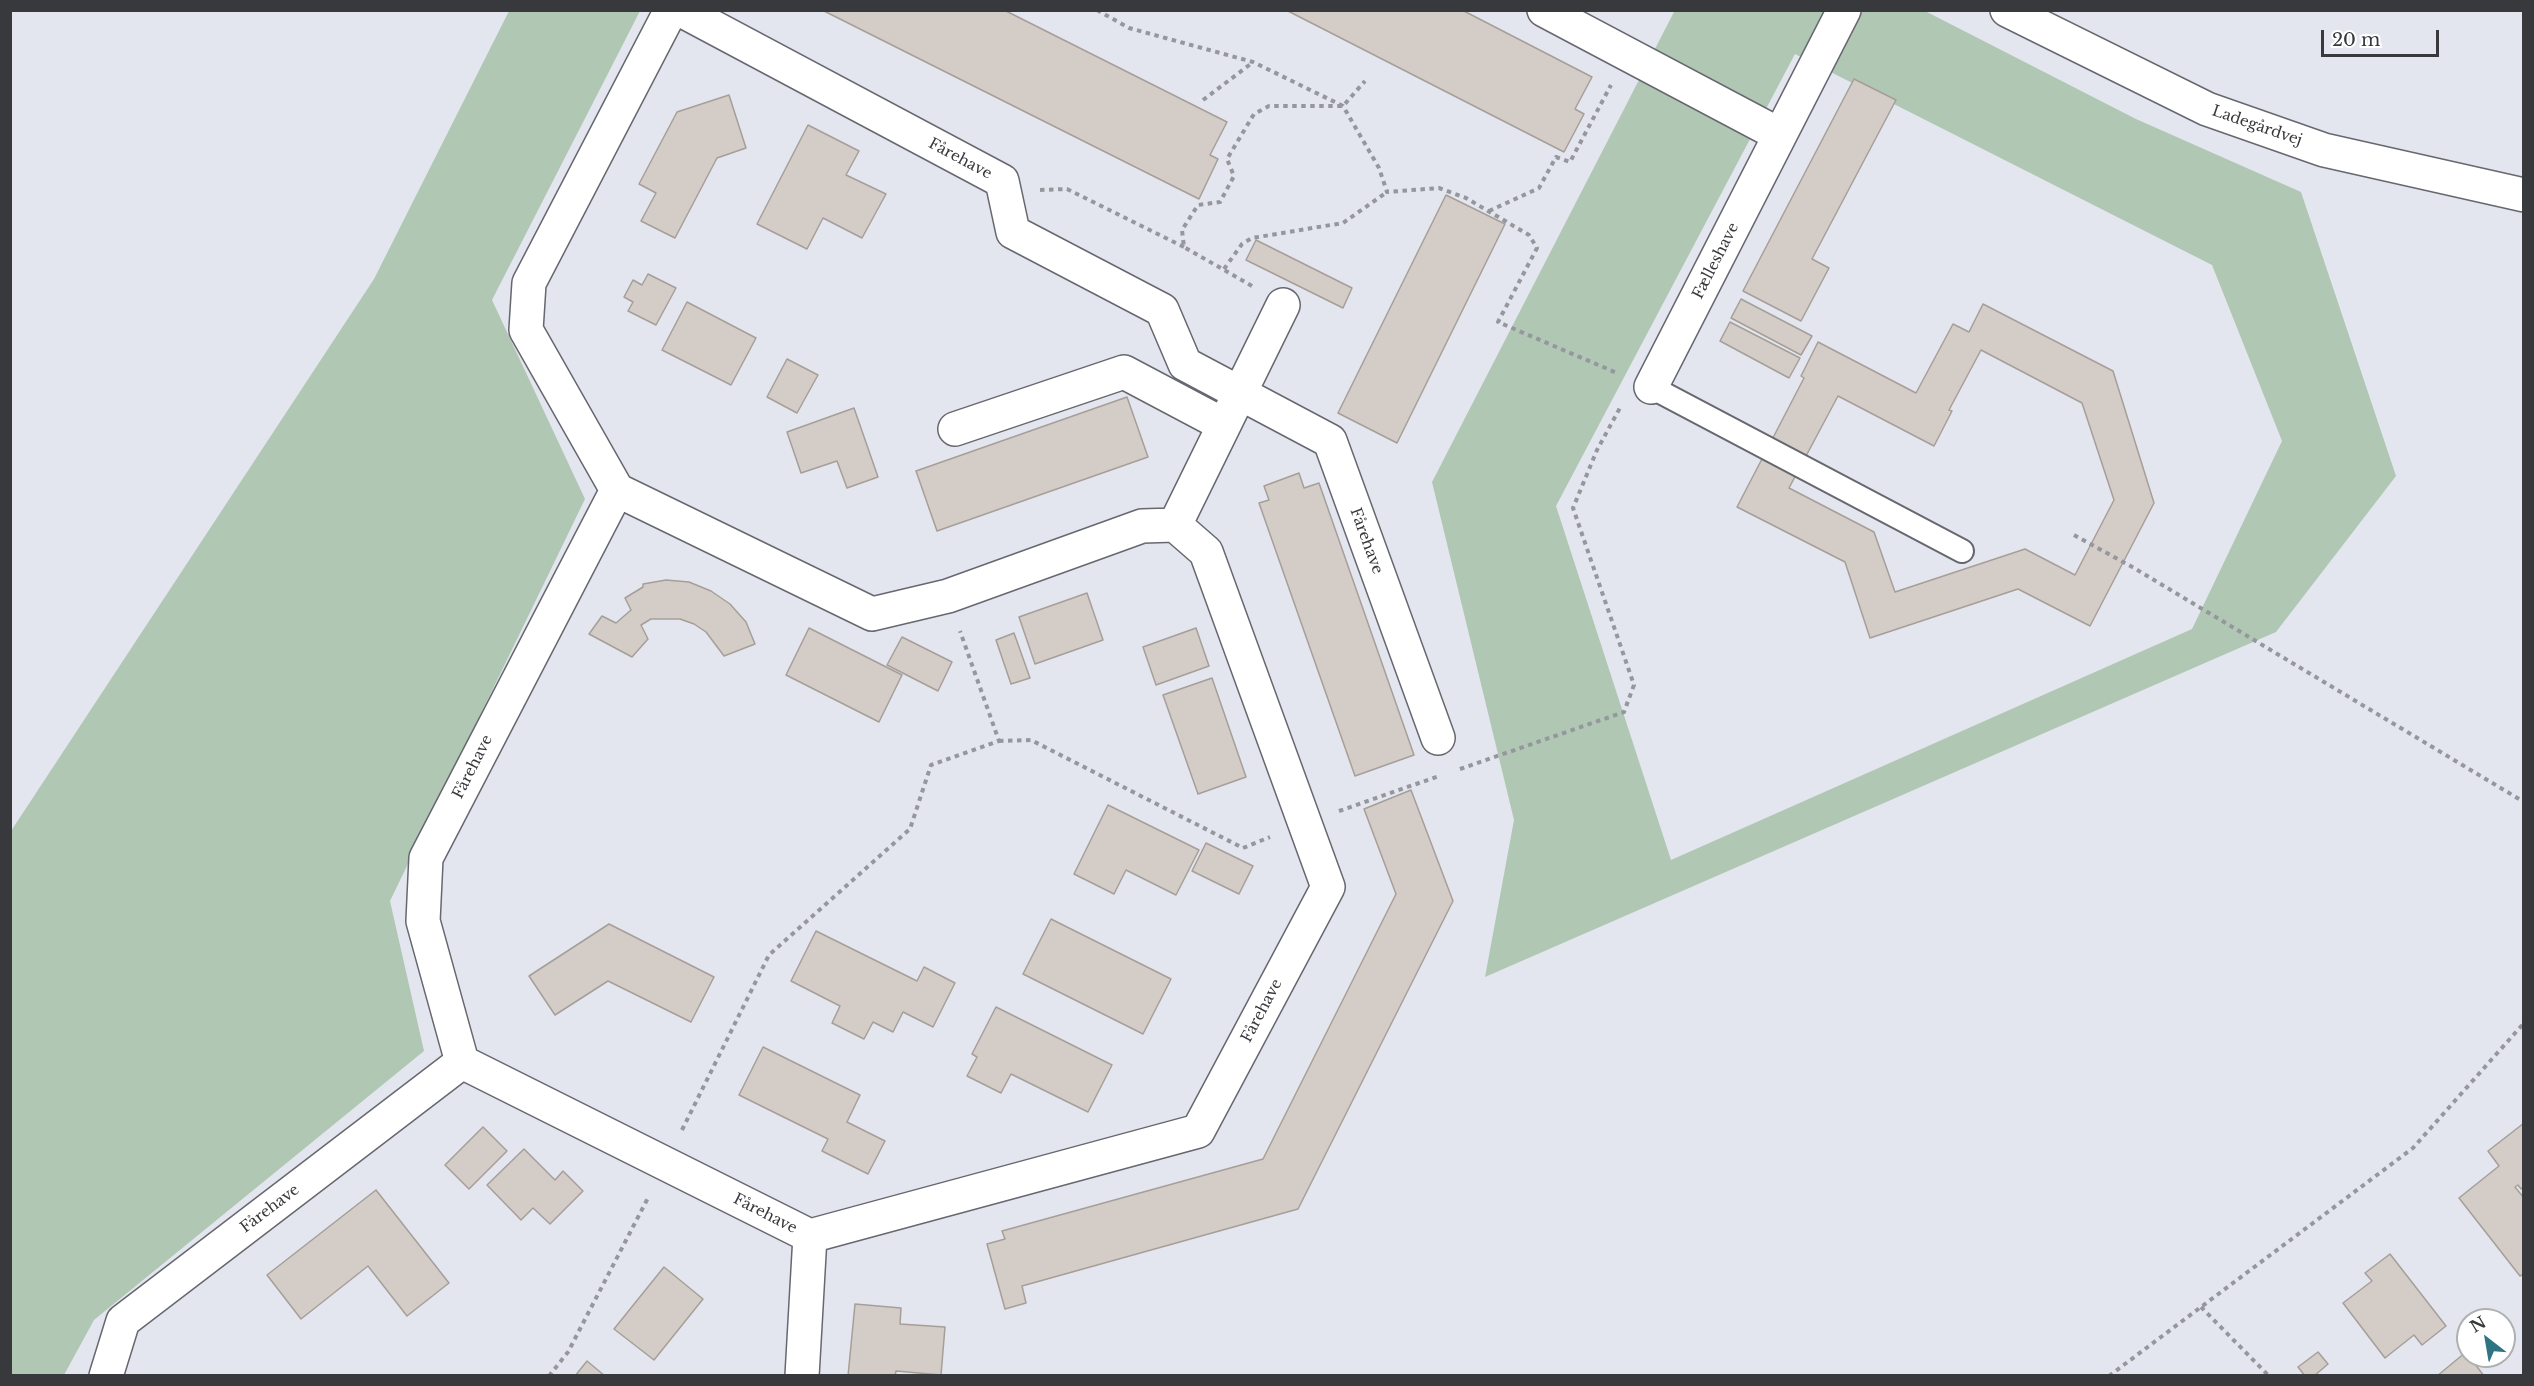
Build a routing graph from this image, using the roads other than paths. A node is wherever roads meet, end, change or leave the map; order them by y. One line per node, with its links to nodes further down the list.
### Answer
1 (671, 10): 13 (street)
2 (681, 10): 10 (street, Fårehave)
3 (1544, 10): 6 (street)
4 (1844, 10): 6 (street, Fælleshave)
5 (2007, 10): 7 (street, Ladegårdvej)
6 (1780, 135): 9 (street, Fælleshave)
7 (2523, 195)
8 (1283, 305): 10 (street)
9 (1651, 387): 15 (lane)
10 (1240, 391): 11 (street); 16 (street, Fårehave)
11 (1224, 425): 12 (street); 14 (street)
12 (955, 429)
13 (617, 490): 14 (street); 17 (street, Fårehave)
14 (1175, 525): 18 (street, Fårehave)
15 (1962, 551)
16 (1438, 738)
17 (462, 1062): 18 (street, Fårehave); 19 (street, Fårehave)
18 (810, 1236): 20 (street, Fårehave)
19 (106, 1376)
20 (802, 1376)

